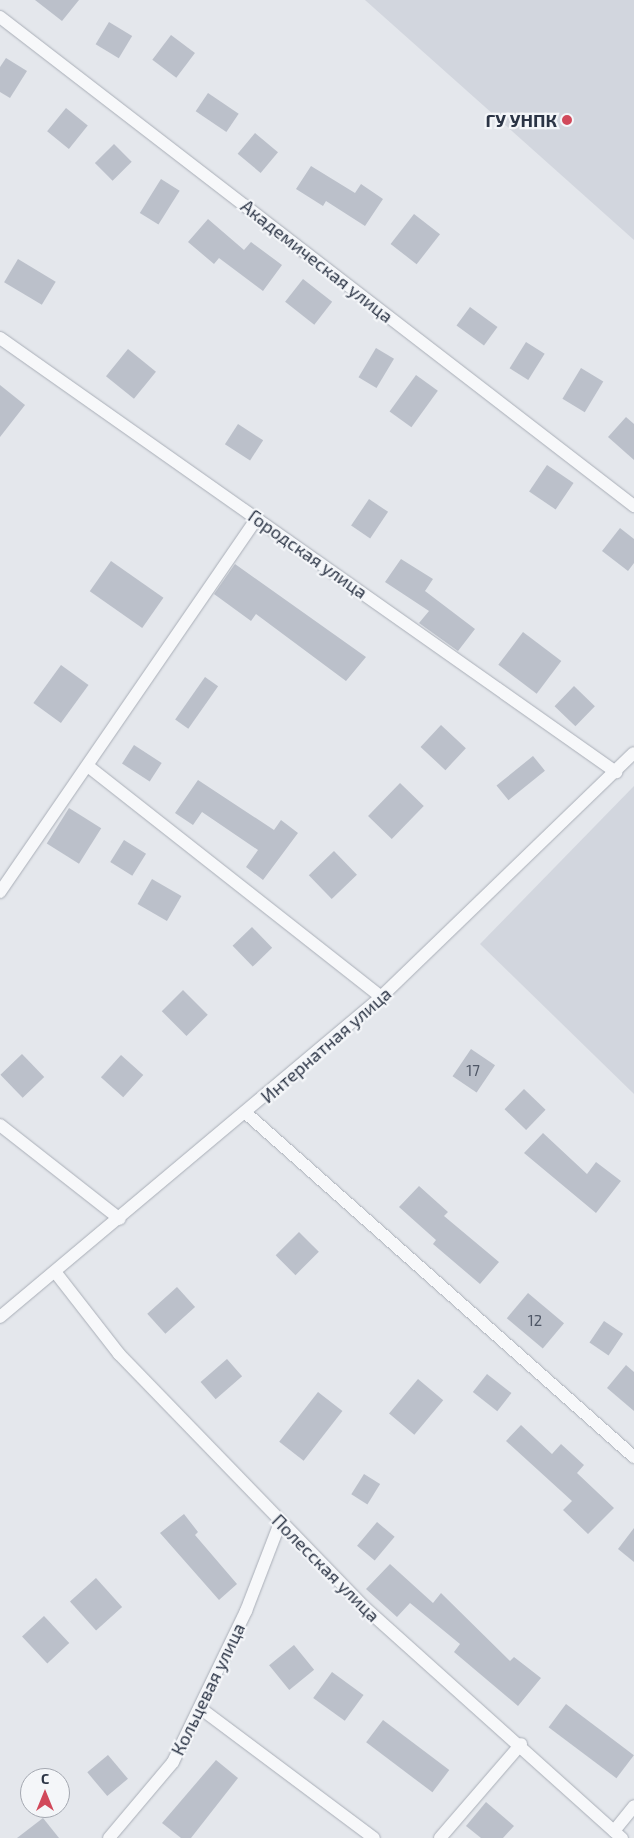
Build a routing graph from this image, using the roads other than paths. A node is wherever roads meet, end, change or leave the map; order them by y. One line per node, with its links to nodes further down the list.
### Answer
1 (0, 17): 3 (street, Академическая улица)
2 (0, 338): 4 (street, Городская улица)
3 (634, 506)
4 (258, 518): 6 (street); 7 (street, Городская улица)
5 (634, 753): 7 (street, Интернатная улица)
6 (89, 767): 8 (street); 9 (street)
7 (616, 772): 9 (street, Интернатная улица)
8 (0, 892)
9 (382, 997): 10 (street, Интернатная улица)
10 (247, 1114): 12 (street, Интернатная улица); 15 (street)
11 (0, 1125): 12 (street)
12 (120, 1219): 13 (street, Интернатная улица)
13 (56, 1272): 14 (street, Интернатная улица); 16 (street, Полесская улица)
14 (0, 1317)
15 (634, 1457)
16 (280, 1523): 17 (street, Кольцевая улица); 18 (street, Полесская улица)
17 (200, 1708): 21 (street, Кольцевая улица); 22 (street)
18 (521, 1744): 20 (street, Полесская улица); 23 (street)
19 (634, 1806): 20 (street)
20 (618, 1834)
21 (108, 1838)
22 (374, 1838)
23 (440, 1838)

